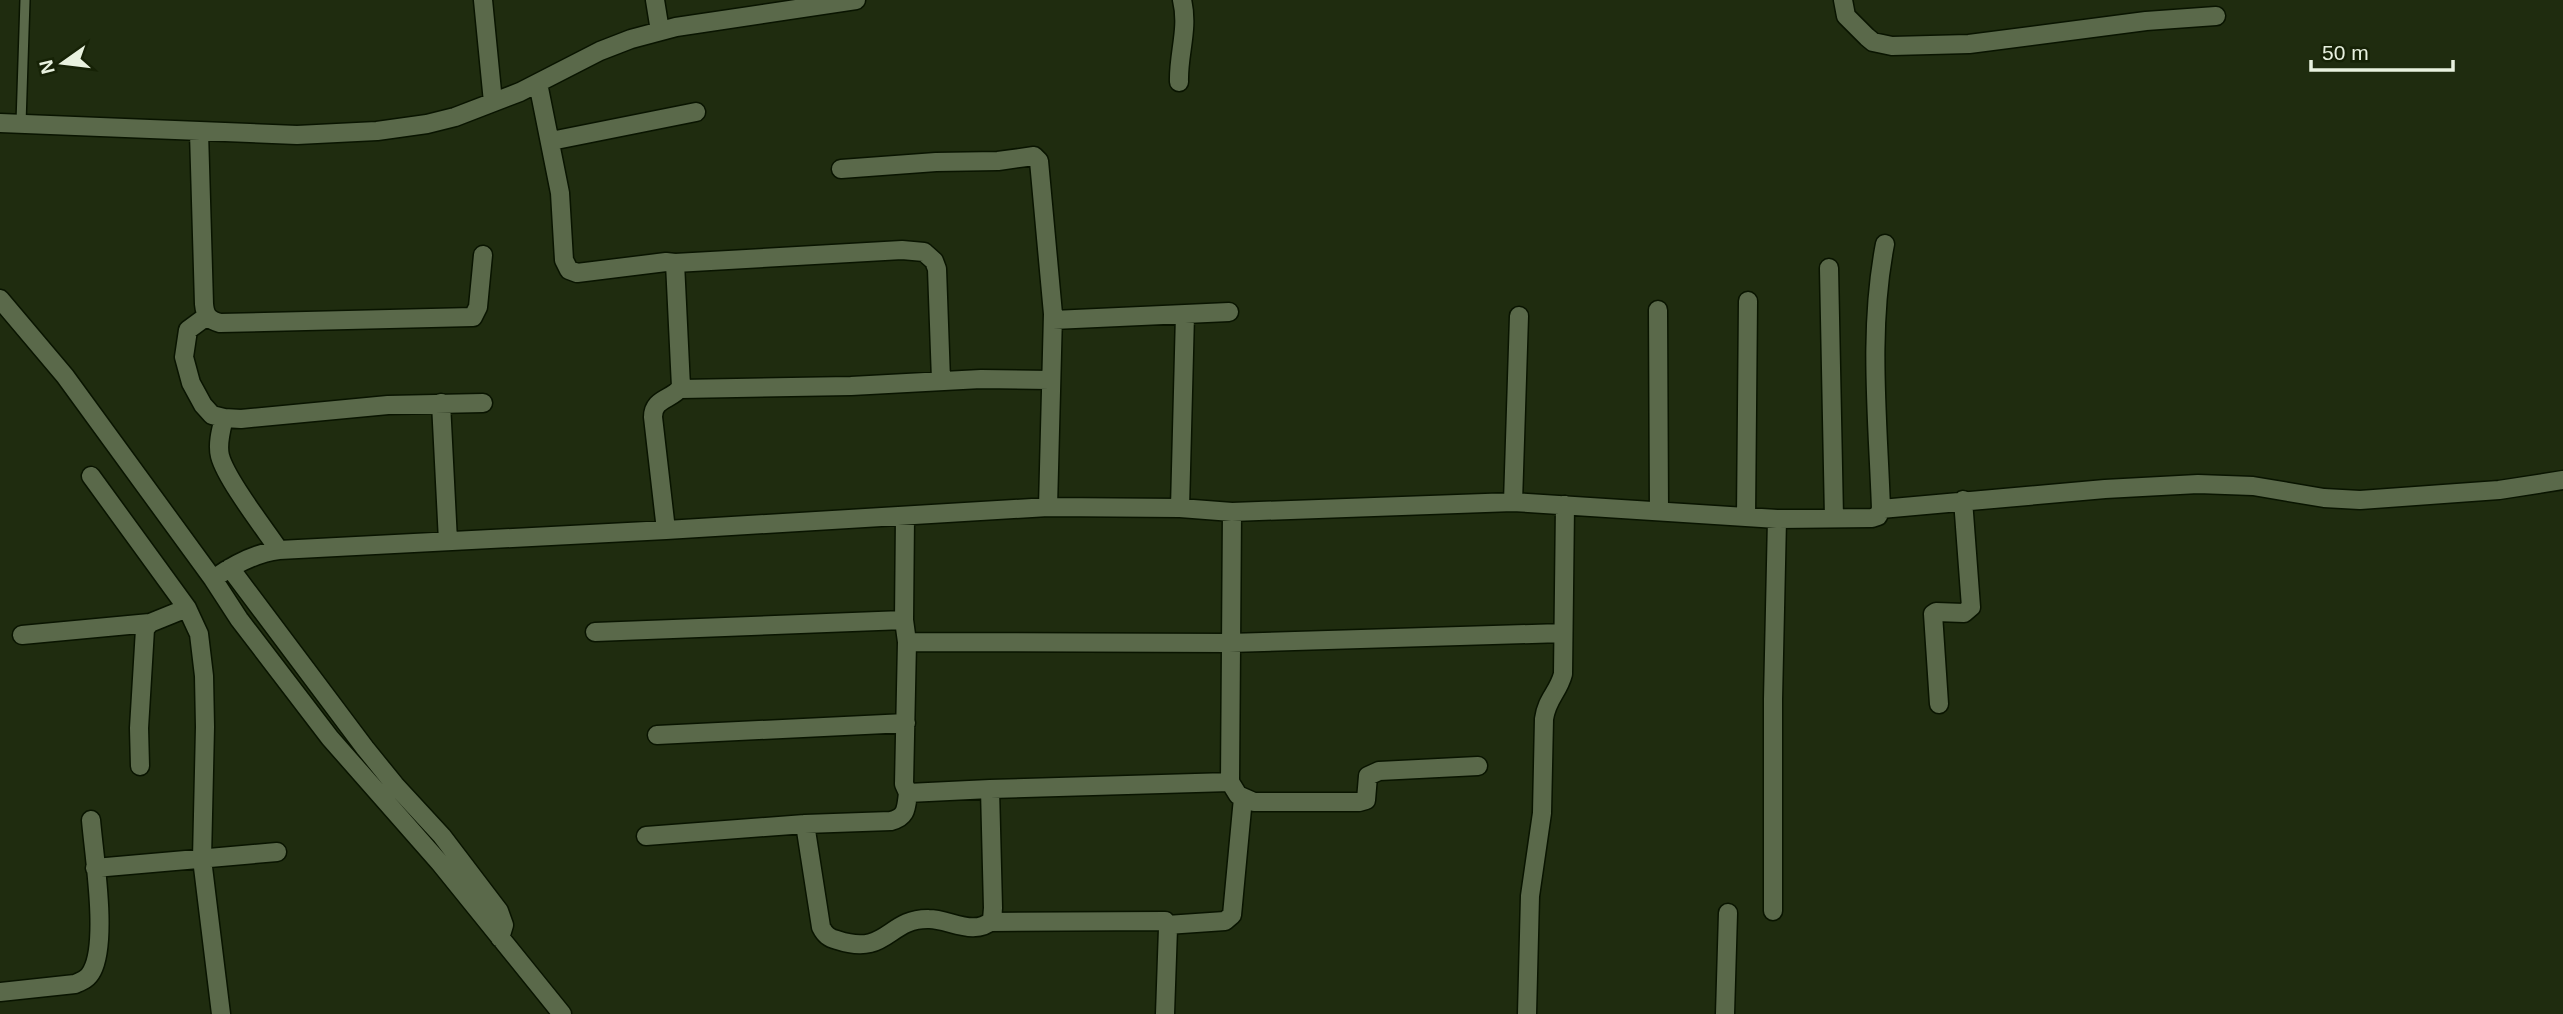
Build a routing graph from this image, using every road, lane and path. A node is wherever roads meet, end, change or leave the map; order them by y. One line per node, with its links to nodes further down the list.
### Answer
1 (25, 0): 14 (lane)
2 (482, 0): 11 (street)
3 (655, 0): 8 (street)
4 (856, 0): 8 (street)
5 (1182, 0): 9 (street)
6 (1843, 0): 7 (street)
7 (2216, 16)
8 (660, 31): 10 (street)
9 (1179, 82)
10 (538, 83): 11 (street); 16 (street)
11 (494, 102): 15 (street)
12 (696, 112): 16 (street)
13 (0, 123): 14 (street)
14 (21, 123): 15 (street)
15 (199, 132): 27 (street)
16 (551, 141): 20 (street)
17 (841, 169): 29 (street)
18 (1885, 244): 43 (street)
19 (483, 255): 27 (street)
20 (675, 263): 30 (street); 32 (street)
21 (1829, 268): 49 (street)
22 (0, 299): 54 (street)
23 (1748, 301): 47 (street)
24 (1658, 310): 44 (street)
25 (1229, 312): 26 (street)
26 (1185, 314): 29 (street); 42 (street)
27 (207, 316): 35 (street)
28 (1519, 316): 39 (street)
29 (1053, 320): 31 (street)
30 (941, 380): 31 (street); 32 (street)
31 (1050, 380): 41 (street)
32 (681, 388): 50 (street)
33 (442, 403): 34 (street); 35 (street); 51 (street)
34 (483, 403)
35 (224, 418): 52 (street)
36 (91, 476): 55 (street)
37 (2563, 480): 38 (street)
38 (1963, 500): 43 (street); 63 (street)
39 (1513, 502): 40 (street); 45 (street)
40 (1565, 505): 44 (street); 59 (street)
41 (1048, 507): 42 (street); 46 (street)
42 (1180, 508): 45 (street)
43 (1881, 509): 49 (street)
44 (1659, 511): 47 (street)
45 (1232, 512): 62 (street)
46 (905, 516): 50 (street); 56 (street)
47 (1746, 517): 48 (street)
48 (1777, 519): 49 (street); 78 (street)
49 (1834, 519)
50 (666, 530): 51 (street)
51 (448, 541): 52 (street)
52 (279, 550): 53 (street)
53 (230, 568): 54 (street); 82 (street)
54 (213, 579): 82 (street)
55 (187, 608): 57 (street); 76 (street)
56 (904, 620): 58 (street); 61 (street)
57 (150, 622): 60 (street); 66 (street)
58 (595, 632)
59 (1563, 633): 62 (street); 87 (street)
60 (22, 635)
61 (907, 642): 62 (street); 64 (street)
62 (1229, 643): 68 (street)
63 (1939, 704)
64 (906, 723): 65 (street); 70 (street)
65 (657, 735)
66 (140, 766)
67 (1478, 766): 71 (street)
68 (1230, 782): 69 (street); 71 (street)
69 (990, 789): 70 (street); 80 (street)
70 (908, 793): 73 (street)
71 (1243, 798): 81 (street)
72 (91, 820): 77 (street)
73 (805, 824): 74 (street); 80 (street)
74 (646, 836)
75 (277, 852): 76 (street)
76 (202, 859): 77 (street); 84 (street)
77 (95, 868): 83 (street)
78 (1773, 911)
79 (1728, 913): 88 (street)
80 (990, 922): 81 (street)
81 (1167, 925): 86 (street)
82 (500, 938): 85 (street)
83 (0, 992)
84 (221, 1014)
85 (562, 1014)
86 (1165, 1014)
87 (1527, 1014)
88 (1725, 1014)

